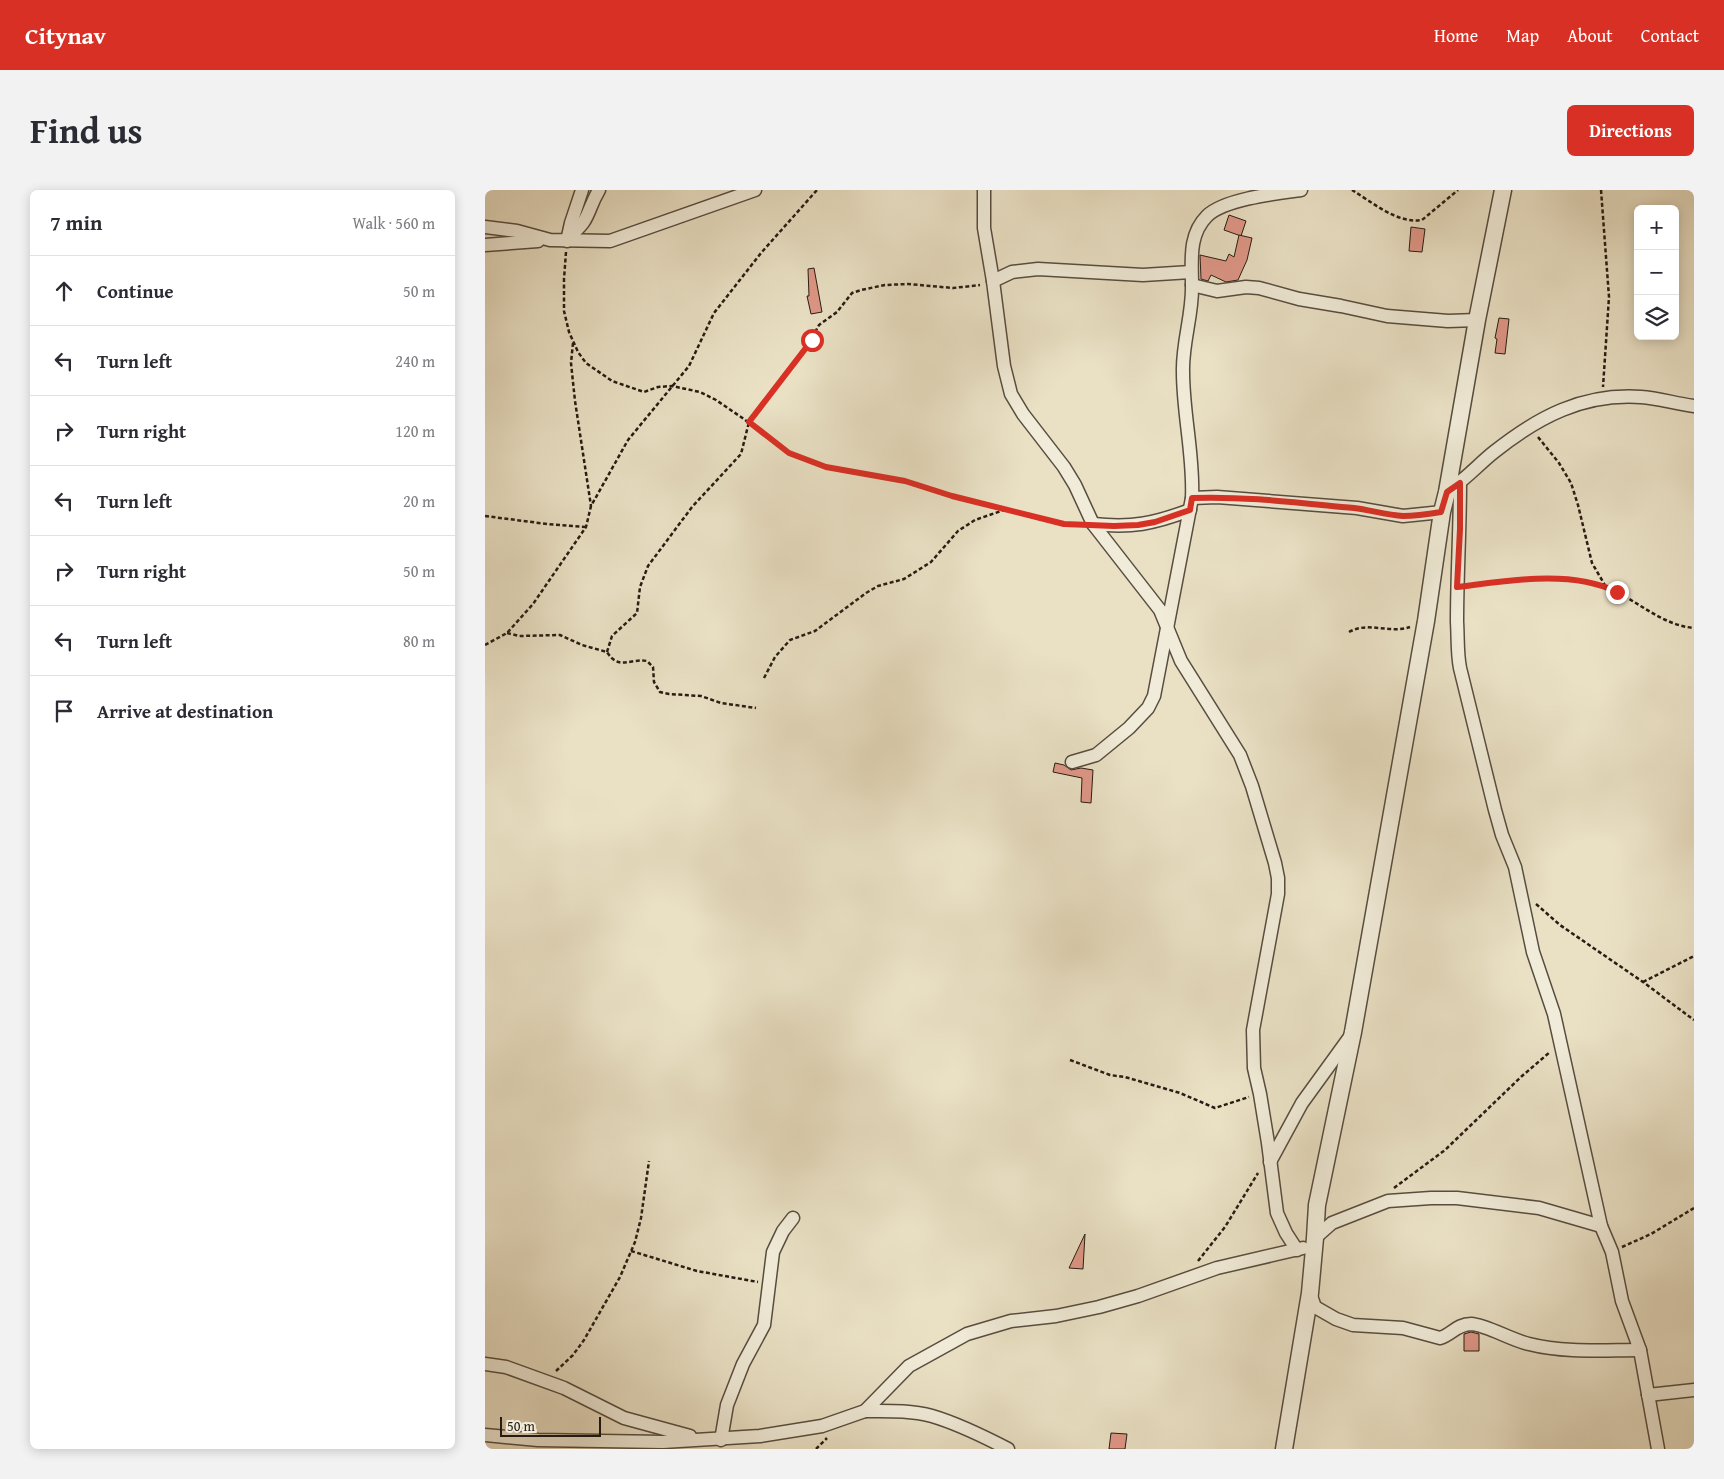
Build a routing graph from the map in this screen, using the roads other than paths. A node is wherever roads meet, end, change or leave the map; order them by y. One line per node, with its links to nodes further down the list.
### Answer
1 (582, 190): 9 (street)
2 (599, 190): 9 (street)
3 (755, 190): 9 (street)
4 (984, 190): 13 (street)
5 (1301, 190): 7 (street)
6 (1503, 190): 14 (street)
7 (1265, 192): 12 (street)
8 (485, 227): 10 (street)
9 (568, 239): 10 (street)
10 (550, 240): 11 (street)
11 (485, 245)
12 (1192, 279): 13 (street); 14 (street); 17 (street)
13 (993, 281): 19 (street)
14 (1477, 320): 16 (street)
15 (1694, 406): 16 (street)
16 (1454, 487): 18 (street); 25 (street)
17 (1191, 504): 18 (street); 19 (street); 20 (street)
18 (1441, 512): 22 (street)
19 (1093, 524): 20 (street)
20 (1167, 624): 21 (street); 23 (street)
21 (1073, 762)
22 (1353, 1032): 23 (street); 26 (street)
23 (1271, 1162): 27 (street)
24 (793, 1218): 36 (street)
25 (1601, 1226): 26 (street); 29 (street)
26 (1315, 1241): 27 (street); 28 (street)
27 (1297, 1250): 33 (street)
28 (1309, 1293): 29 (street); 38 (street)
29 (1641, 1350): 32 (street)
30 (485, 1364): 35 (street)
31 (1694, 1390): 32 (street)
32 (1648, 1395): 39 (street)
33 (865, 1411): 36 (street); 37 (street)
34 (485, 1435): 35 (street)
35 (702, 1440): 36 (street)
36 (721, 1440)
37 (1007, 1449)
38 (1284, 1449)
39 (1658, 1449)

